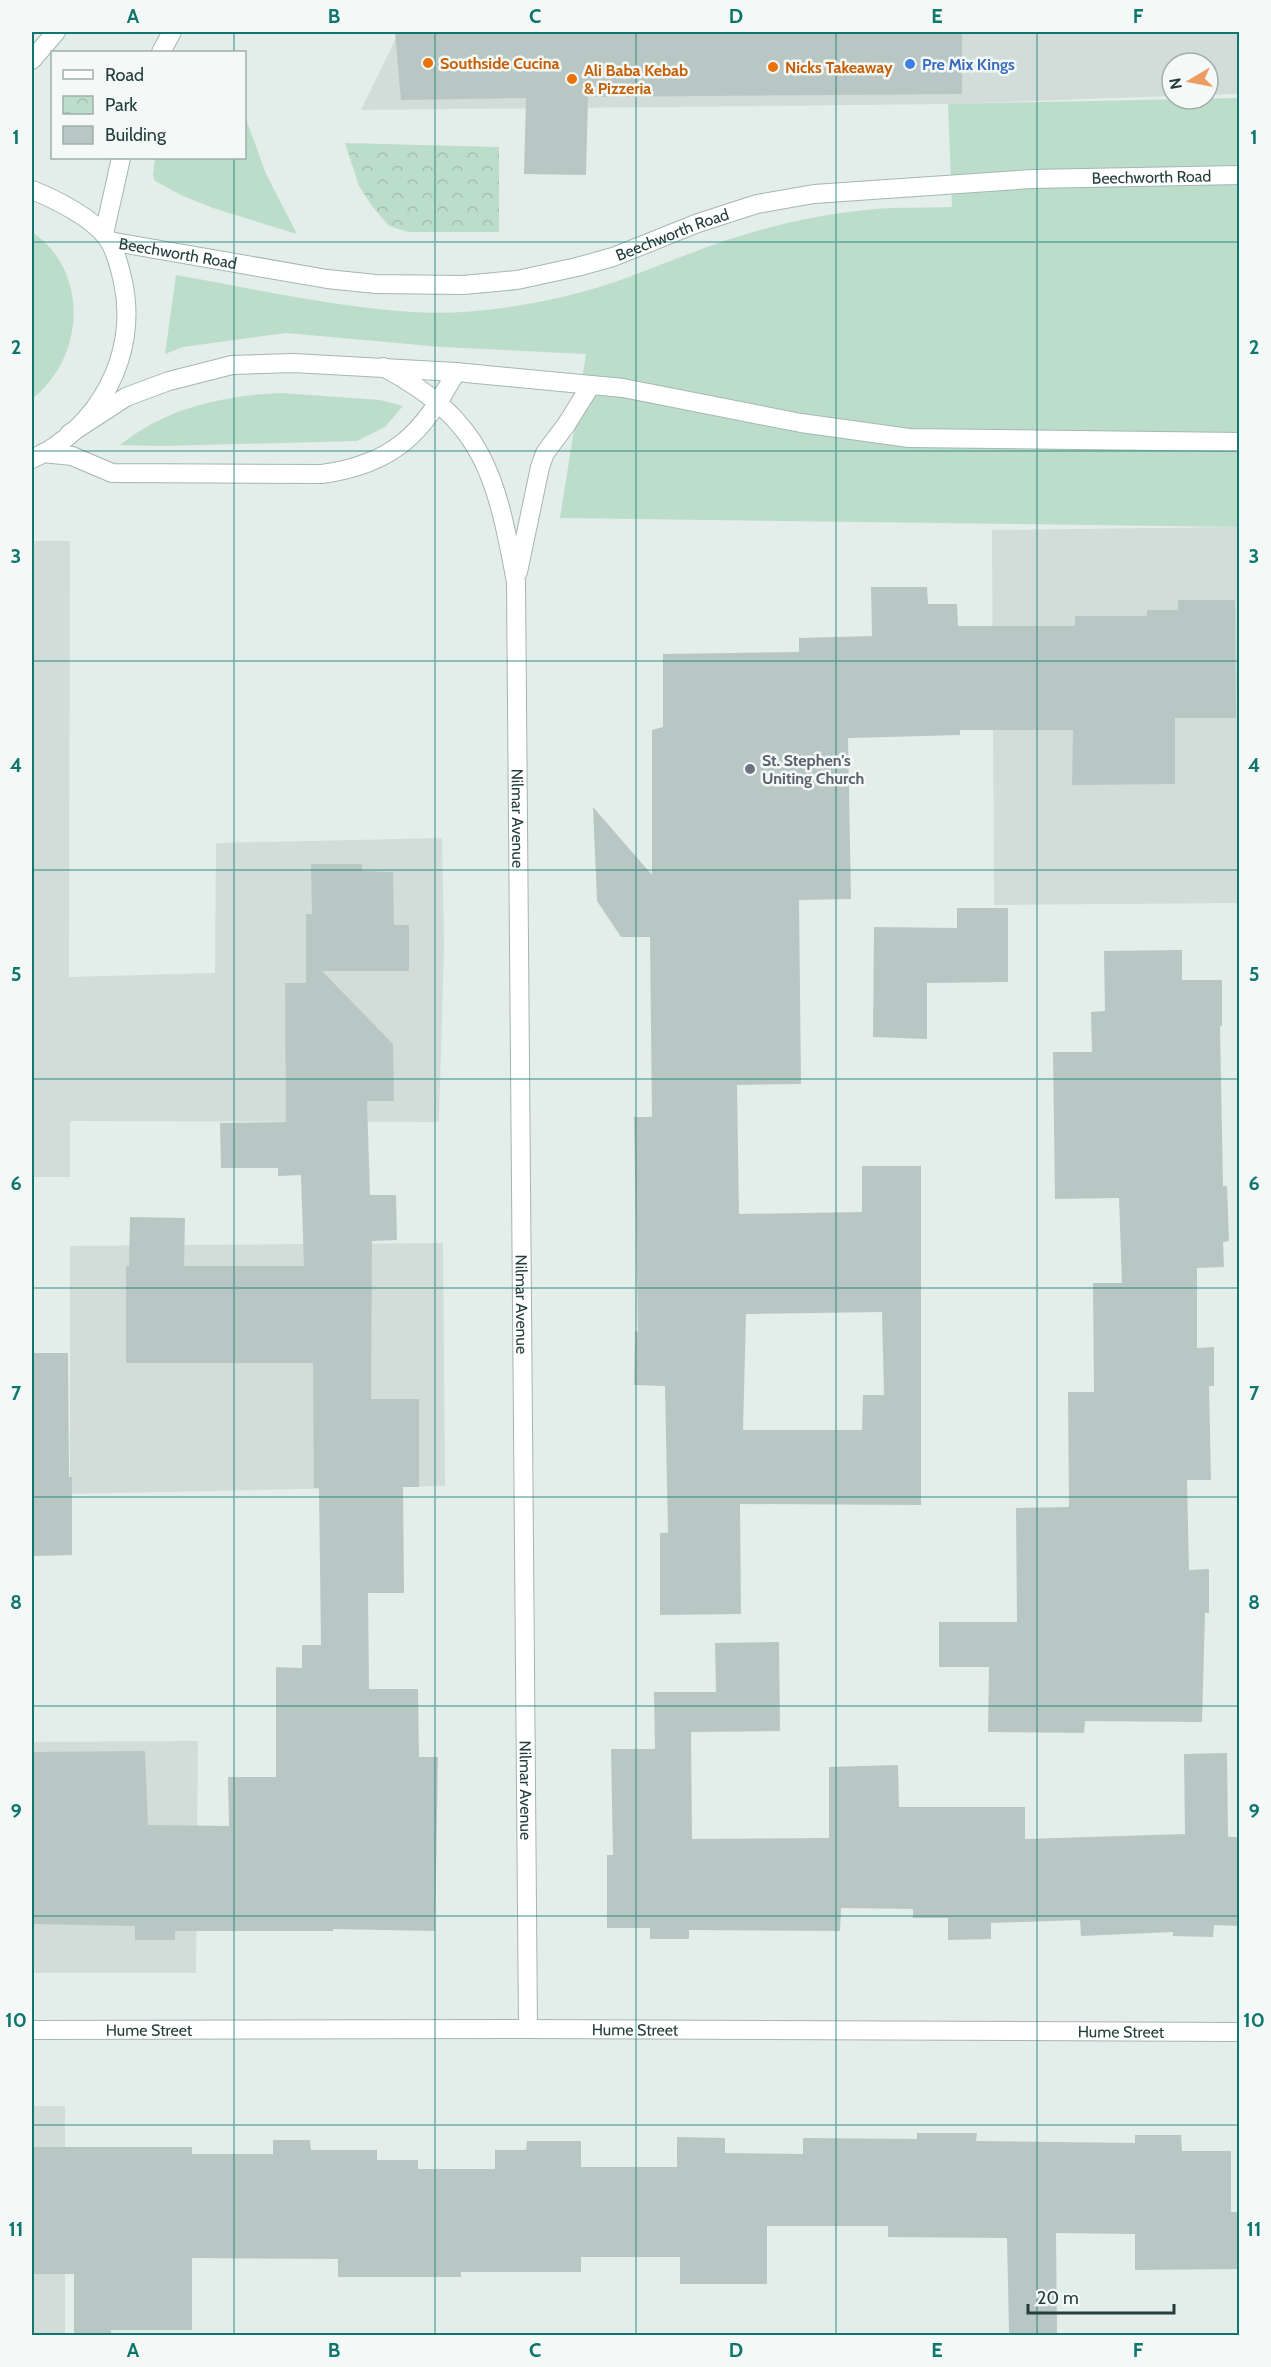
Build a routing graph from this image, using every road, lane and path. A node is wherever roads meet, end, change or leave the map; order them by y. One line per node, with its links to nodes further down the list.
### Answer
1 (55, 32): 4 (street)
2 (172, 32): 3 (street)
3 (162, 51)
4 (32, 60)
5 (121, 159): 8 (street)
6 (1239, 175): 8 (street, Beechworth Road)
7 (32, 190): 8 (street)
8 (106, 237): 13 (street)
9 (383, 368): 10 (street); 12 (street, Nilmar Avenue); 13 (street)
10 (456, 372): 11 (street); 12 (street)
11 (591, 385): 14 (street); 16 (street, Nilmar Avenue)
12 (439, 403): 15 (street); 16 (street, Nilmar Avenue)
13 (69, 434): 15 (street)
14 (1239, 442)
15 (37, 456)
16 (516, 582): 17 (street, Nilmar Avenue)
17 (528, 2029): 18 (street, Hume Street); 19 (street, Hume Street)
18 (32, 2030)
19 (1239, 2032)

